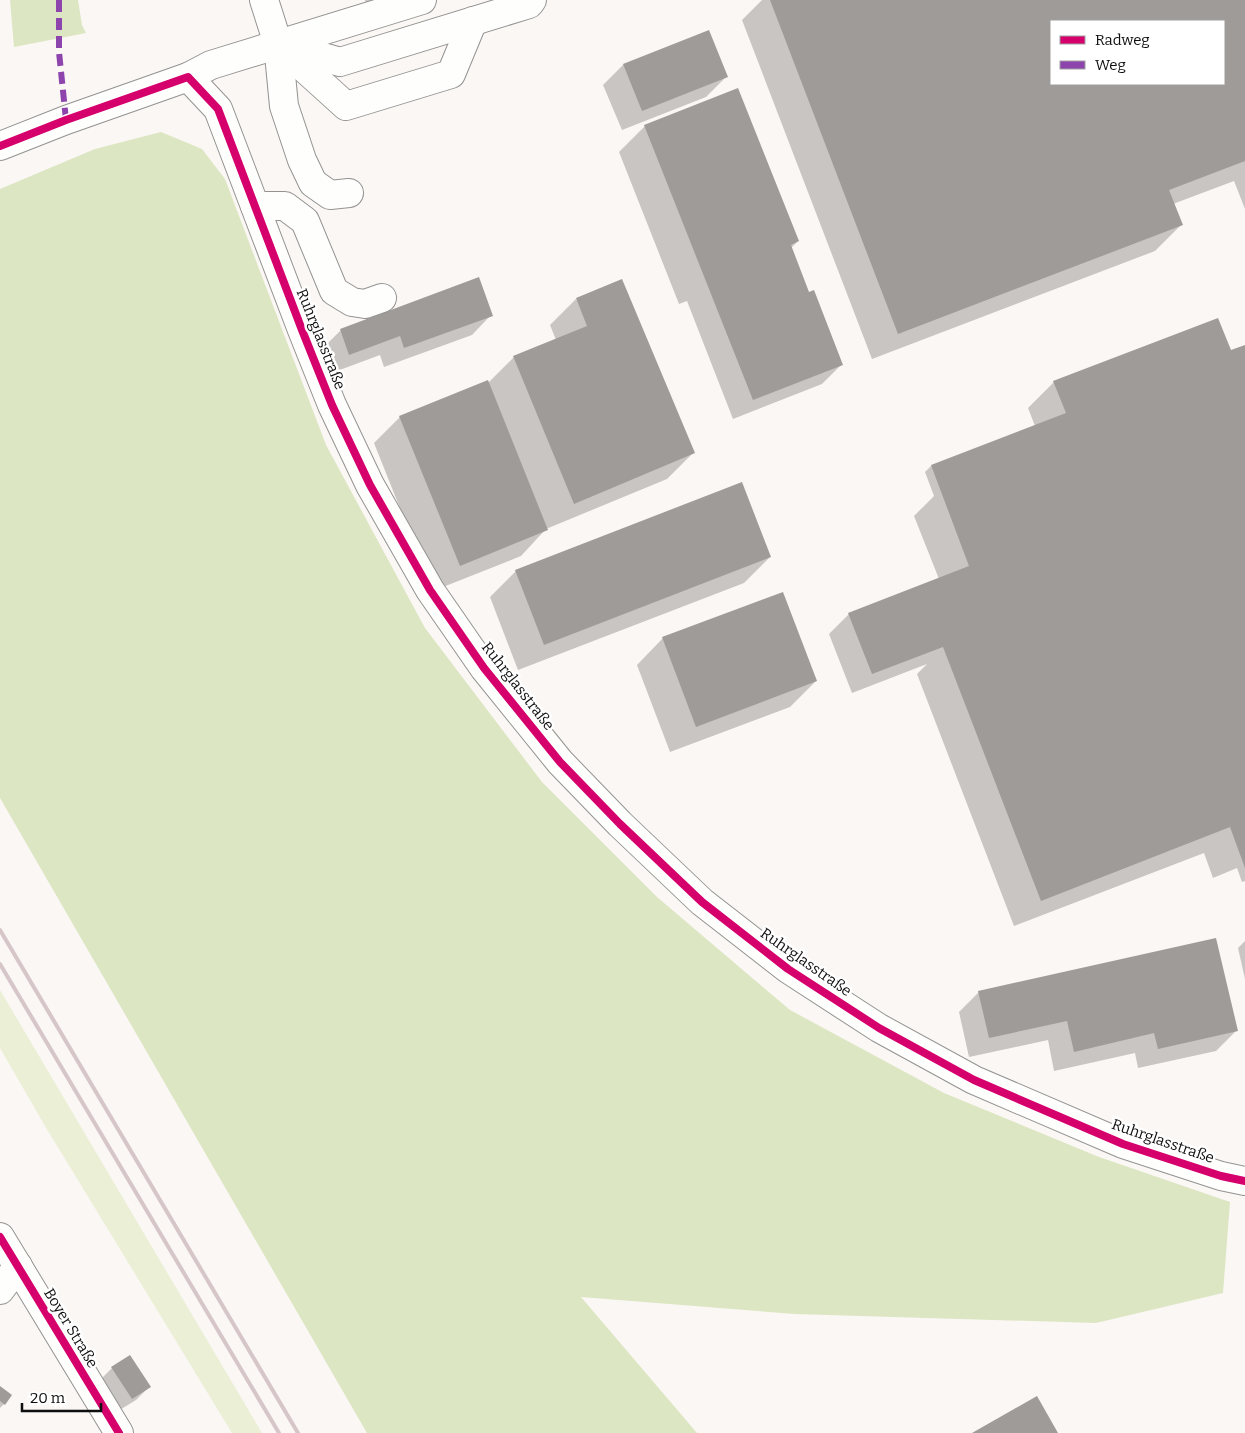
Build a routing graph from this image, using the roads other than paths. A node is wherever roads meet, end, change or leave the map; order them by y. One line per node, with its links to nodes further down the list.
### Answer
1 (264, 0): 5 (street)
2 (422, 0): 5 (street)
3 (532, 0): 4 (street)
4 (473, 21): 5 (street); 5 (street)
5 (278, 44): 6 (street); 8 (street)
6 (188, 77): 7 (street); 9 (street, Ruhrglasstraße)
7 (0, 146)
8 (349, 193)
9 (255, 206): 10 (street); 11 (street, Ruhrglasstraße)
10 (382, 298)
11 (1245, 1181)
12 (0, 1237): 13 (street, Boyer Straße)
13 (18, 1266): 14 (street); 15 (street, Boyer Straße)
14 (0, 1290)
15 (119, 1433)

